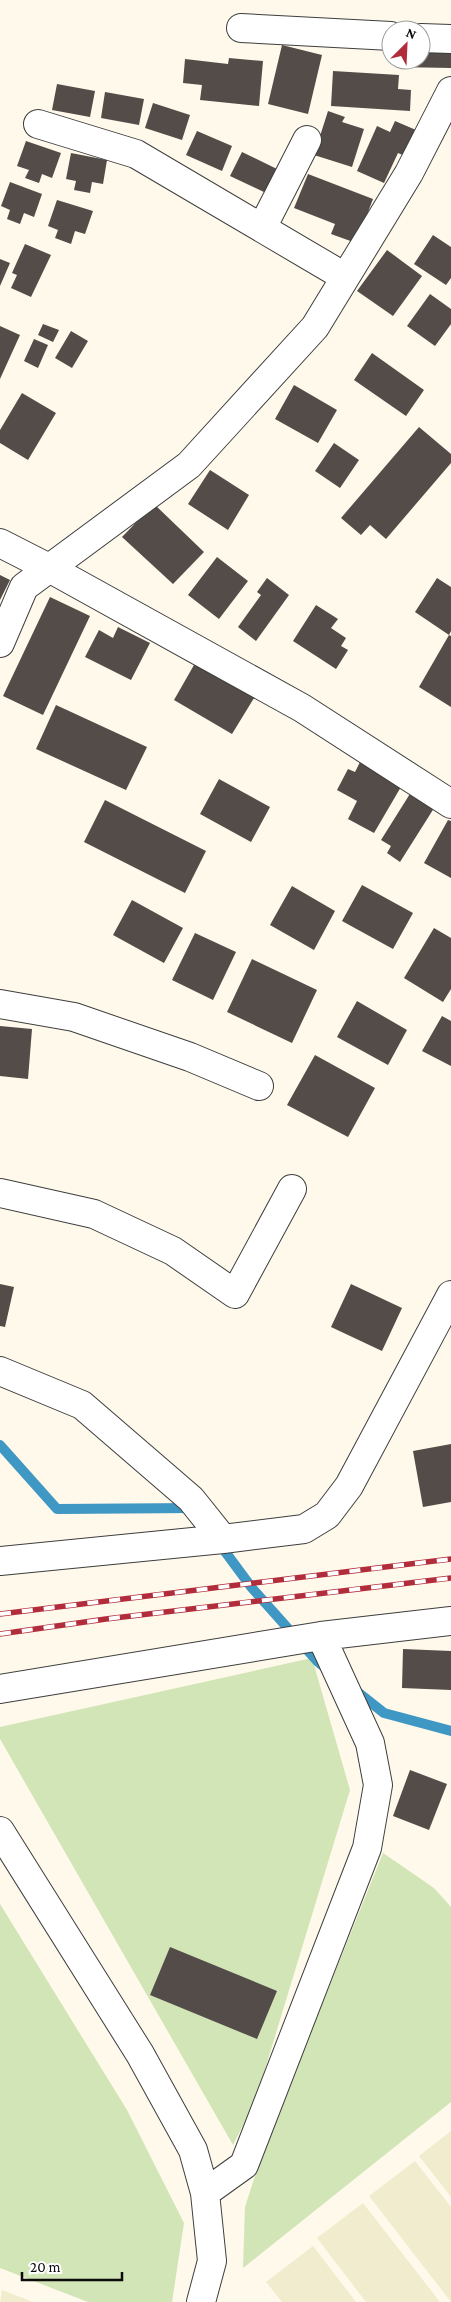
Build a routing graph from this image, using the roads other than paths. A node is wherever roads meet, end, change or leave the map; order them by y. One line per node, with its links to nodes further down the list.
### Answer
1 (241, 28): 2 (street)
2 (381, 35)
3 (431, 38): 4 (street)
4 (451, 39)
5 (451, 91): 9 (street)
6 (38, 124): 8 (street)
7 (307, 140): 8 (street)
8 (262, 228): 9 (street)
9 (345, 277): 11 (street)
10 (0, 543): 11 (street)
11 (49, 568): 12 (street); 13 (street)
12 (0, 643)
13 (451, 804)
14 (0, 1004): 15 (street)
15 (259, 1086)
16 (292, 1189): 17 (street)
17 (0, 1193)
18 (451, 1295): 20 (street)
19 (0, 1371): 20 (street)
20 (224, 1539): 21 (street)
21 (0, 1561)
22 (451, 1621): 23 (street)
23 (321, 1636): 24 (street); 26 (street)
24 (0, 1689)
25 (0, 1831): 26 (street)
26 (205, 2193): 27 (street)
27 (201, 2302)

